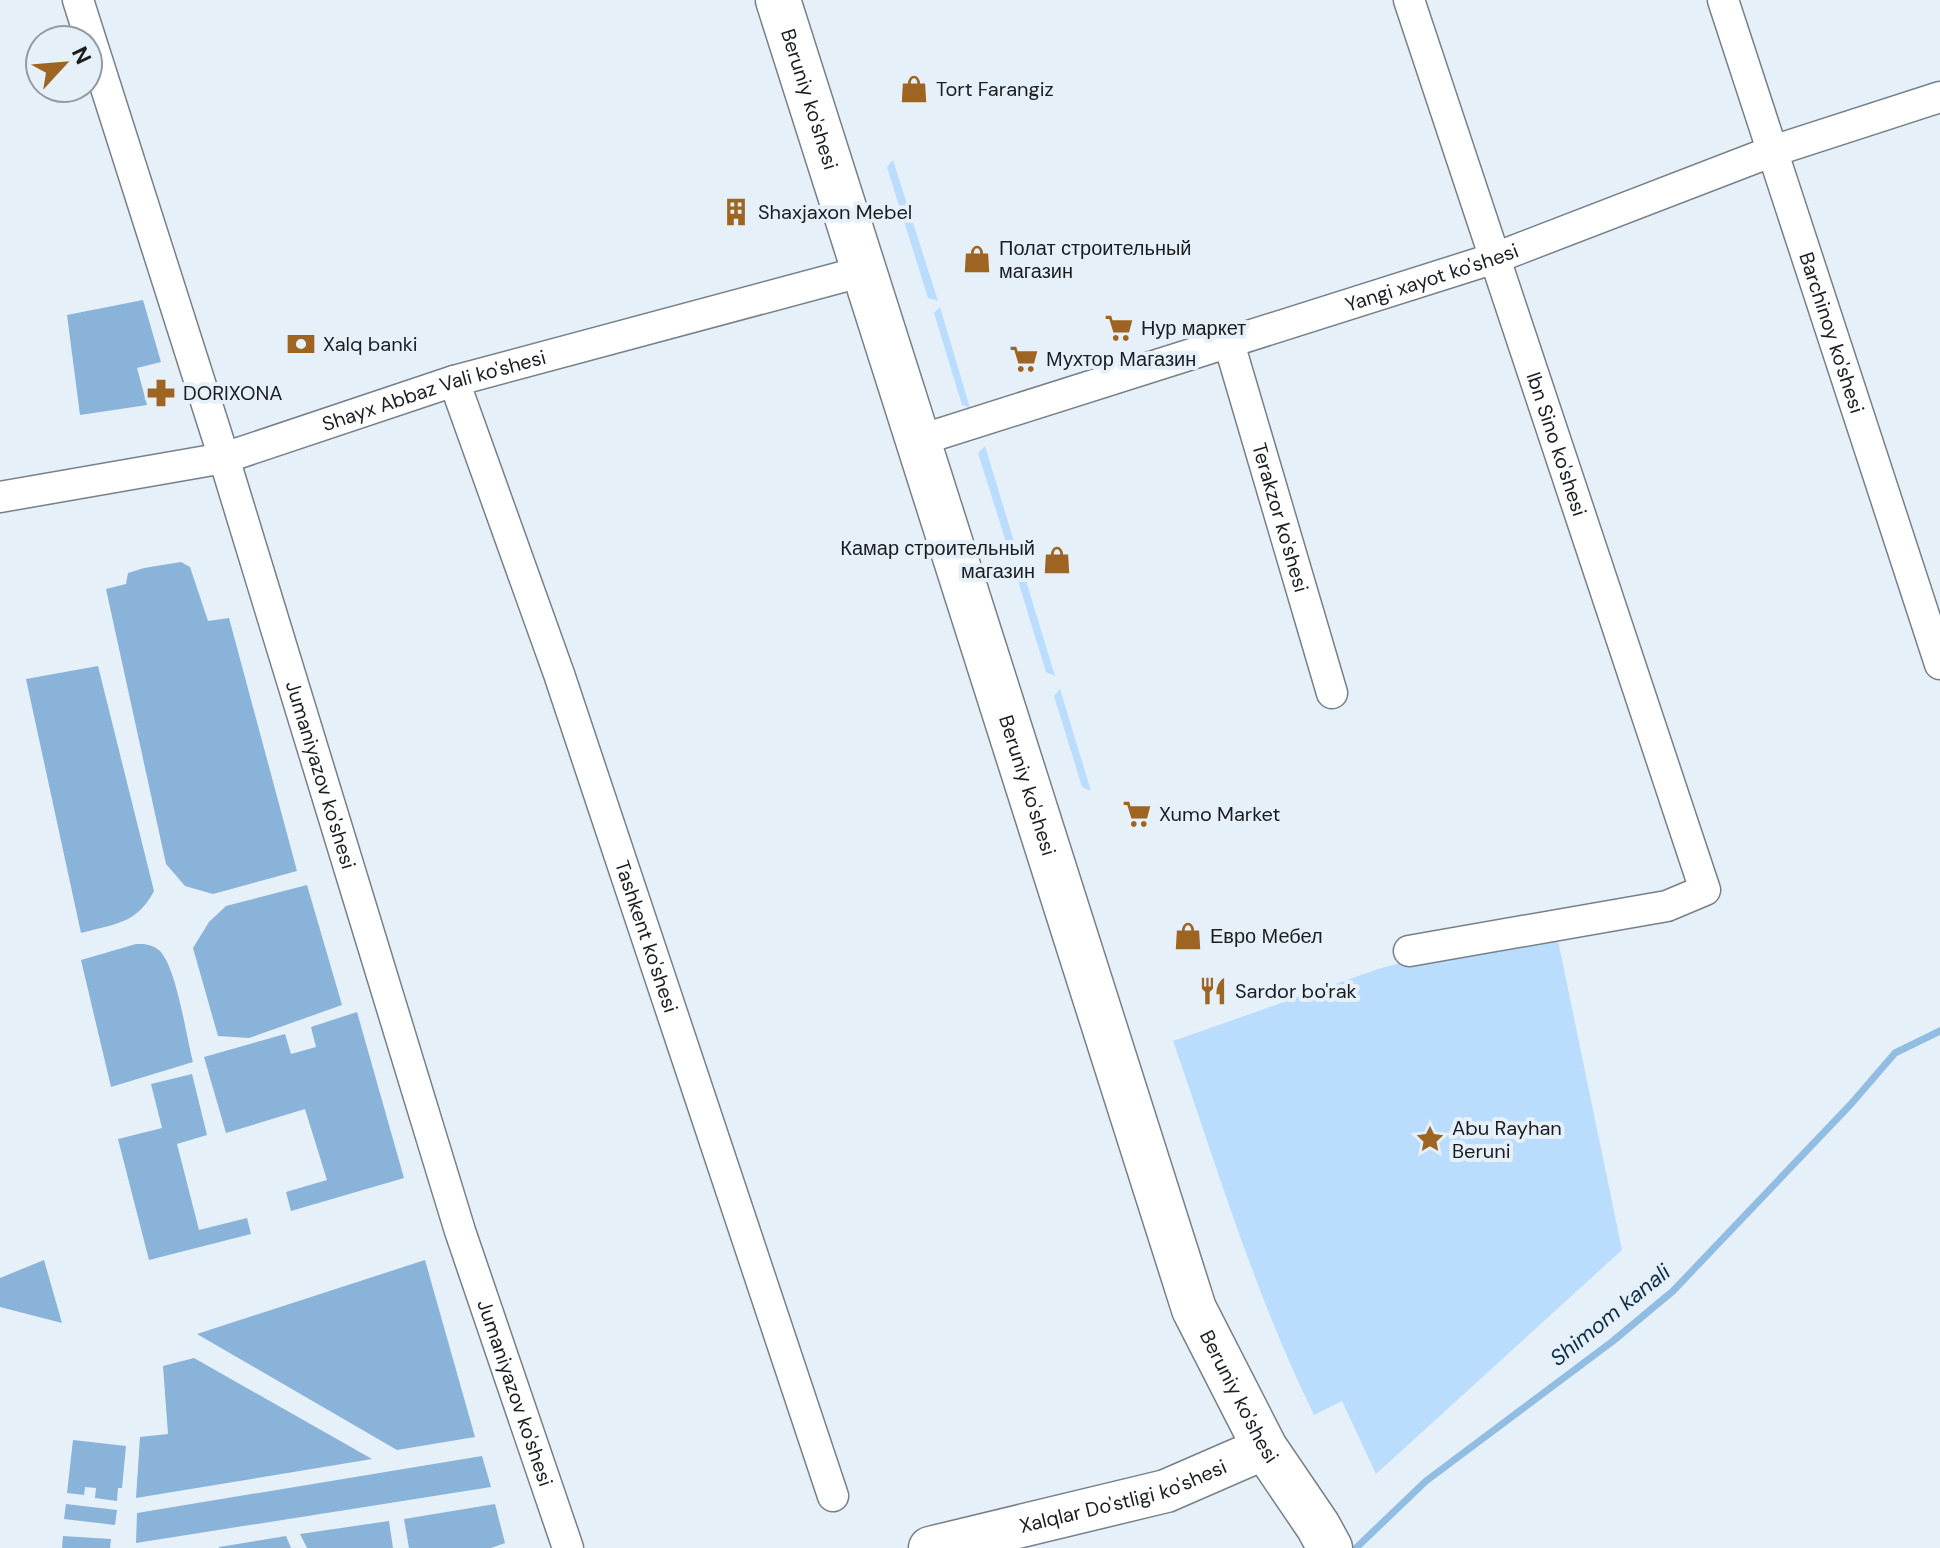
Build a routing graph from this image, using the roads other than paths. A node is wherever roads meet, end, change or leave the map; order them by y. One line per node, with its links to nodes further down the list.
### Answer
1 (78, 0): 12 (street, Jumaniyazov ko'shesi)
2 (778, 0): 8 (main road, Beruniy ko'shesi)
3 (1409, 0): 7 (street, Ibn Sino ko'shesi)
4 (1723, 0): 6 (street, Barchinoy ko'shesi)
5 (1940, 97): 6 (street, Yangi xayot ko'shesi)
6 (1773, 151): 7 (street, Yangi xayot ko'shesi); 14 (street, Barchinoy ko'shesi)
7 (1495, 258): 9 (street, Yangi xayot ko'shesi); 16 (street, Ibn Sino ko'shesi)
8 (864, 271): 10 (street, Shayx Abbaz Vali ko'shesi); 11 (main road, Beruniy ko'shesi)
9 (1229, 343): 11 (street, Yangi xayot ko'shesi); 15 (street, Terakzor ko'shesi)
10 (454, 381): 12 (street, Shayx Abbaz Vali ko'shesi); 18 (street, Tashkent ko'shesi)
11 (917, 441): 17 (main road, Beruniy ko'shesi)
12 (224, 458): 13 (street, Shayx Abbaz Vali ko'shesi); 20 (street, Jumaniyazov ko'shesi)
13 (0, 497)
14 (1940, 664)
15 (1332, 693)
16 (1409, 951)
17 (1265, 1448): 19 (main road, Beruniy ko'shesi); 21 (street, Xalqlar Do'stligi ko'shesi)
18 (833, 1496)
19 (1324, 1537)
20 (568, 1548)
21 (930, 1548)

